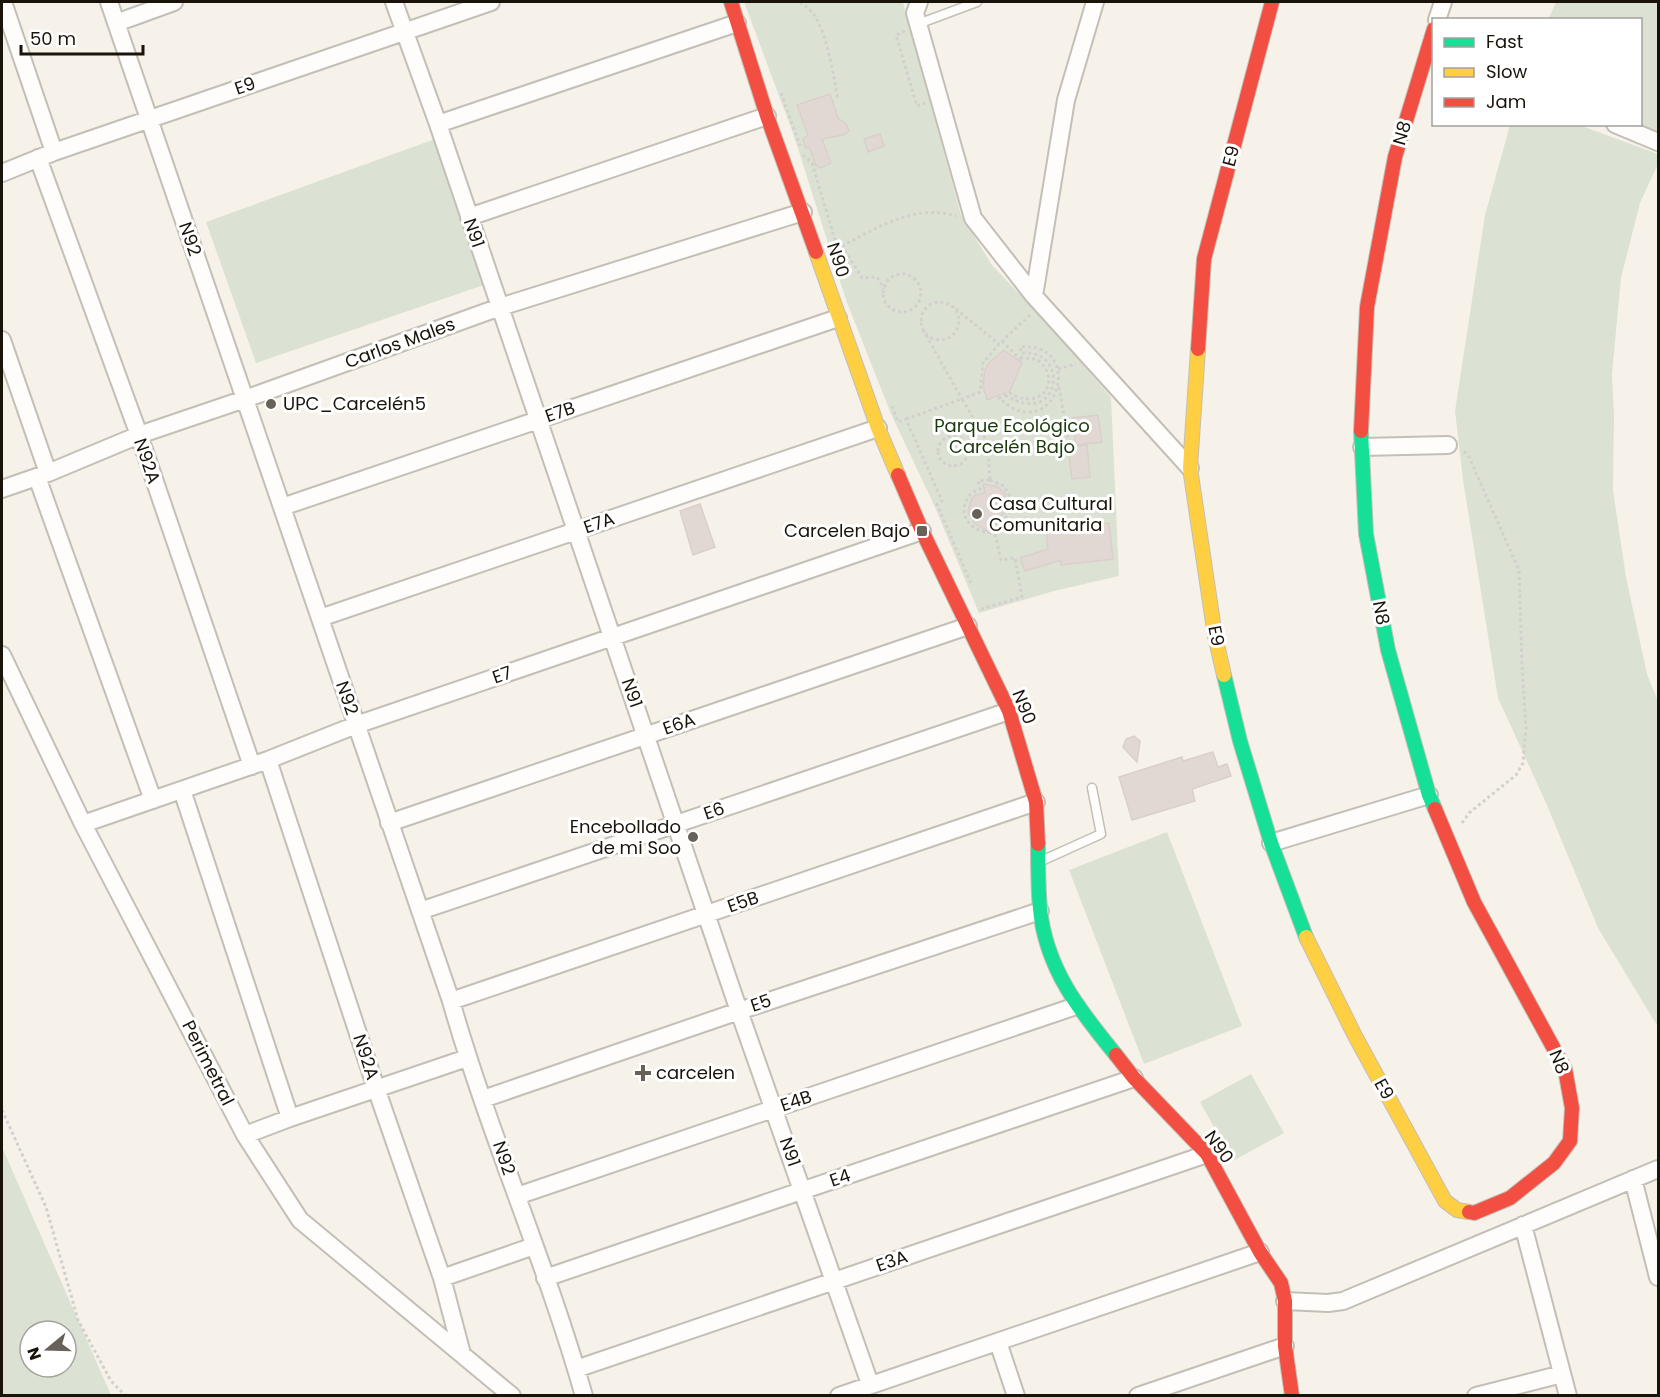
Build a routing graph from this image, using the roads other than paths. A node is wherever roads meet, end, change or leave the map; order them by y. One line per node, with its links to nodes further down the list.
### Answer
1 (3, 2): 22 (street, N92A)
2 (109, 2): 13 (street, N92)
3 (174, 2): 13 (street)
4 (394, 2): 15 (street, N91)
5 (491, 2): 15 (street, E9)
6 (731, 2): 14 (street, N90)
7 (976, 2): 11 (lane)
8 (1095, 2): 26 (street)
9 (1272, 2): 36 (street, E9)
10 (1443, 2): 12 (street)
11 (916, 10): 26 (street)
12 (1438, 18)
13 (116, 23): 18 (street, N92)
14 (737, 23): 17 (street, N90); 19 (street)
15 (405, 31): 18 (street, E9); 19 (street, N91)
16 (1430, 50): 35 (street, N8)
17 (767, 116): 24 (street, N90); 25 (street)
18 (148, 118): 22 (street, E9); 30 (street, N92)
19 (438, 124): 25 (street, N91)
20 (1620, 126): 21 (street)
21 (1659, 142)
22 (46, 155): 23 (street, E9); 33 (street, N92A)
23 (2, 173)
24 (803, 212): 27 (street, Carlos Males); 28 (street, N90)
25 (469, 217): 27 (street, N91)
26 (1033, 304): 36 (street)
27 (500, 307): 30 (street, Carlos Males); 31 (street, N91)
28 (838, 318): 31 (street, E7B); 32 (street, N90)
29 (2, 340): 37 (street)
30 (245, 399): 33 (street, Carlos Males); 39 (street, N92)
31 (538, 420): 39 (street, E7B); 40 (street, N91)
32 (878, 428): 40 (street, E7A); 41 (street, N90)
33 (139, 435): 37 (street, Carlos Males); 50 (street, N92A)
34 (1448, 445): 35 (street)
35 (1362, 447): 53 (street, N8)
36 (1190, 468): 59 (street, E9)
37 (42, 475): 38 (street, Carlos Males); 54 (street)
38 (2, 489)
39 (282, 507): 42 (street, N92)
40 (576, 531): 42 (street, E7A); 44 (street, N91)
41 (922, 531): 43 (street, N90); 44 (street, E7)
42 (320, 618): 47 (street, N92)
43 (968, 626): 46 (street, N90); 48 (street, E6A)
44 (613, 638): 47 (street, E7); 48 (street, N91)
45 (2, 655): 58 (street, Perimetral)
46 (1009, 711): 55 (street, N90); 57 (street, E6)
47 (356, 725): 49 (street, E7); 56 (street, N92)
48 (647, 735): 56 (street, E6A); 57 (street, N91)
49 (268, 760): 50 (street, E7); 69 (street, N92A)
50 (252, 766): 52 (street, E7)
51 (1092, 788): 60 (lane)
52 (182, 790): 54 (street, E7); 72 (street)
53 (1429, 795): 59 (street); 79 (street, N8)
54 (153, 800): 58 (street, E7)
55 (1036, 802): 60 (street, N90); 63 (street, E5B)
56 (390, 822): 61 (street, N92)
57 (677, 823): 61 (street, E6); 63 (street, N91)
58 (83, 824): 73 (street, Perimetral)
59 (1271, 843): 79 (street, E9)
60 (1038, 862): 62 (street, N90)
61 (420, 911): 64 (street, N92)
62 (1040, 911): 65 (street, N90); 66 (street, E5)
63 (708, 914): 64 (street, E5B); 66 (street, N91)
64 (451, 1001): 67 (street, N92)
65 (1076, 1006): 68 (street, N90); 71 (street, E4B)
66 (739, 1011): 70 (street, E5); 71 (street, N91)
67 (467, 1058): 69 (street); 70 (street, N92)
68 (1134, 1078): 74 (street, N90); 77 (street, E4)
69 (376, 1088): 72 (street); 84 (street, N92A)
70 (483, 1099): 78 (street, N92)
71 (775, 1108): 77 (street, N91); 78 (street, E4B)
72 (290, 1118): 73 (street)
73 (245, 1135): 90 (street, Perimetral)
74 (1207, 1154): 82 (street, N90); 86 (street, E3A)
75 (1659, 1169): 76 (street)
76 (1633, 1179): 80 (street); 83 (street)
77 (803, 1191): 85 (street, E4); 86 (street, N91)
78 (517, 1196): 81 (street, N92)
79 (1474, 1213)
80 (1523, 1226): 87 (street); 92 (street)
81 (534, 1246): 84 (street); 85 (street, N92)
82 (1260, 1252): 87 (street, N90); 88 (street)
83 (1659, 1277)
84 (441, 1278): 90 (street, N92A)
85 (545, 1278): 91 (street, N92)
86 (834, 1281): 91 (street, E3A); 93 (street, N91)
87 (1285, 1301): 89 (street, N90)
88 (998, 1342): 93 (street); 97 (street)
89 (1285, 1346): 98 (street); 99 (street, N90)
90 (462, 1354): 94 (street, Perimetral)
91 (576, 1369): 95 (street, N92)
92 (1562, 1374): 100 (street); 101 (street)
93 (870, 1384): 96 (street)
94 (512, 1395)
95 (584, 1395)
96 (840, 1395)
97 (1016, 1395)
98 (1138, 1395)
99 (1292, 1395)
100 (1476, 1395)
101 (1568, 1395)

